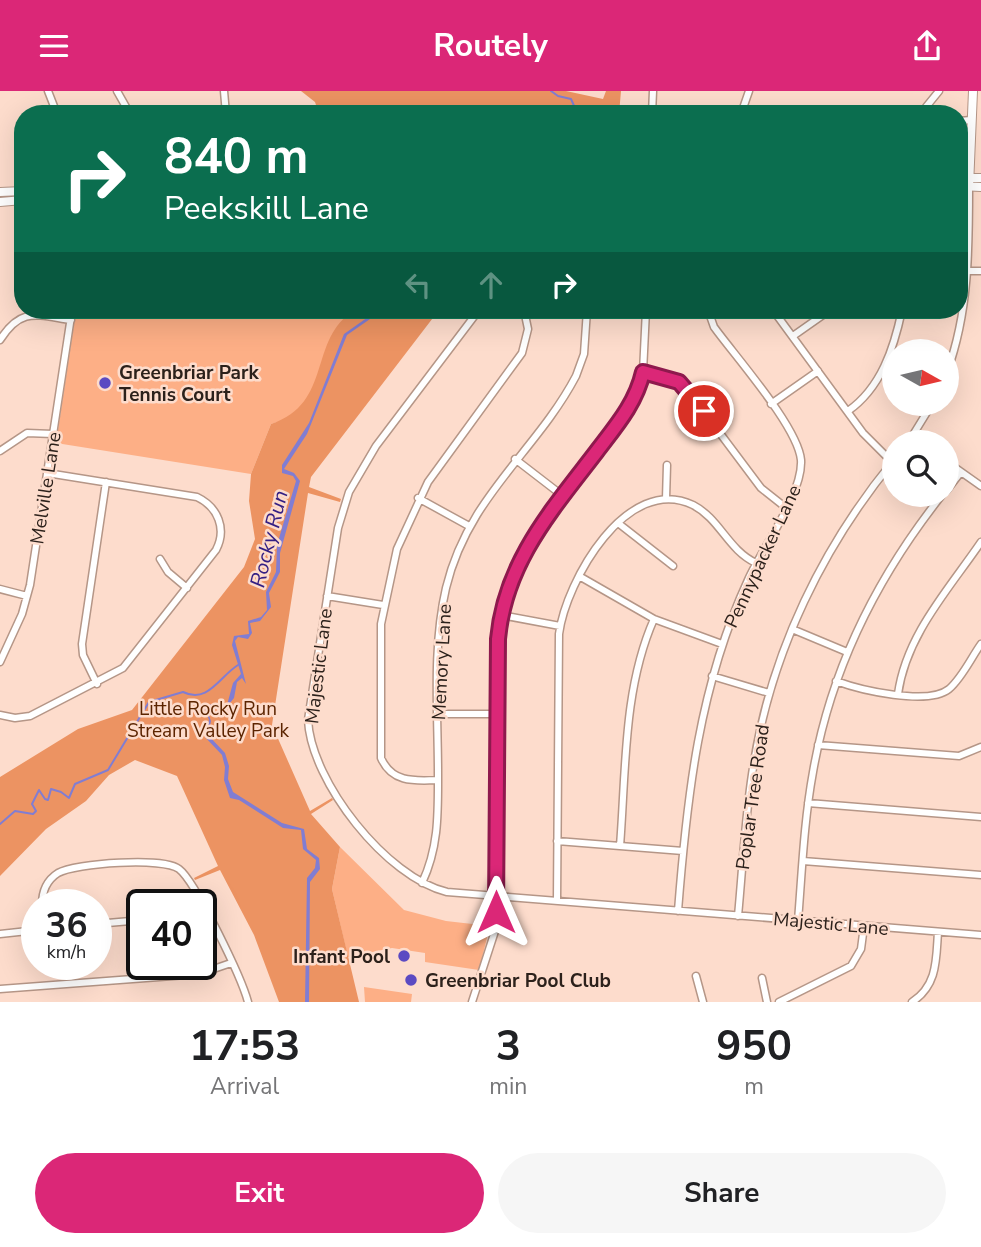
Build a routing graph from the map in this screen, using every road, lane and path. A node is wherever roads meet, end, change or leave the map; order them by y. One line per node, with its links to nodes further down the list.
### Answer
1 (939, 91): 3 (street)
2 (972, 91): 5 (main road)
3 (928, 105)
4 (968, 120): 5 (street)
5 (971, 120): 6 (main road)
6 (968, 158)
7 (18, 319): 21 (street)
8 (59, 319): 18 (street)
9 (472, 319): 52 (street, Majestic Lane)
10 (525, 319): 38 (street)
11 (586, 319): 29 (street, Memory Lane)
12 (646, 319): 23 (street)
13 (711, 319): 24 (street, Pennypacker Lane)
14 (780, 319): 19 (street)
15 (817, 319): 19 (street)
16 (899, 319): 25 (street)
17 (962, 319): 20 (street)
18 (71, 320): 26 (street, Melville Lane)
19 (793, 336): 22 (street)
20 (957, 339)
21 (0, 340)
22 (818, 371): 24 (street); 25 (street)
23 (643, 372): 37 (street); 40 (street)
24 (771, 404): 40 (street, Pennypacker Lane)
25 (848, 411): 28 (street)
26 (53, 434): 27 (street); 32 (street, Melville Lane)
27 (0, 451)
28 (882, 451)
29 (515, 459): 37 (street); 43 (street, Memory Lane)
30 (667, 465): 39 (street)
31 (961, 472): 33 (street); 36 (street)
32 (47, 473): 35 (street); 51 (street, Melville Lane)
33 (959, 475)
34 (882, 477): 57 (street, Poplar Tree Road)
35 (106, 482): 49 (street); 64 (street)
36 (981, 486)
37 (563, 496): 54 (street)
38 (418, 498): 43 (street); 53 (street)
39 (666, 499): 42 (street); 46 (street)
40 (785, 507): 46 (street, Pennypacker Lane)
41 (933, 507): 60 (street)
42 (618, 523): 47 (street); 48 (street)
43 (469, 526): 67 (street, Memory Lane)
44 (981, 542): 66 (street)
45 (160, 559): 49 (street)
46 (756, 563): 58 (street, Pennypacker Lane)
47 (673, 566)
48 (579, 576): 55 (street); 56 (street)
49 (187, 588): 64 (street)
50 (0, 589): 51 (street)
51 (27, 596): 61 (street, Melville Lane)
52 (327, 596): 53 (street); 80 (street, Majestic Lane)
53 (383, 605): 72 (street)
54 (501, 615): 56 (street); 68 (street)
55 (654, 619): 58 (street); 76 (street)
56 (560, 625): 75 (street)
57 (792, 629): 60 (street); 65 (street, Poplar Tree Road)
58 (722, 644): 62 (street, Pennypacker Lane)
59 (981, 644): 66 (street)
60 (847, 652): 63 (street)
61 (0, 662)
62 (712, 677): 65 (street); 77 (street, Pennypacker Lane)
63 (836, 681): 66 (street); 70 (street)
64 (97, 684): 69 (street)
65 (769, 693): 86 (street, Poplar Tree Road)
66 (898, 694)
67 (438, 714): 68 (street); 72 (street, Memory Lane)
68 (498, 714): 83 (street)
69 (0, 715)
70 (818, 745): 71 (street); 73 (street)
71 (981, 747)
72 (438, 781): 80 (street, Memory Lane)
73 (808, 803): 74 (street); 78 (street)
74 (981, 817)
75 (557, 841): 76 (street); 84 (street)
76 (620, 846): 77 (street)
77 (683, 851): 85 (street, Pennypacker Lane)
78 (803, 861): 79 (street); 87 (street)
79 (981, 875)
80 (422, 883): 83 (street, Majestic Lane)
81 (46, 889): 82 (street)
82 (193, 889)
83 (496, 897): 84 (street, Majestic Lane); 99 (street)
84 (556, 901): 85 (street, Majestic Lane)
85 (678, 911): 86 (street, Majestic Lane)
86 (738, 916): 87 (street, Majestic Lane)
87 (798, 921): 88 (street, Majestic Lane)
88 (864, 926): 90 (street, Majestic Lane); 102 (street)
89 (21, 932): 91 (street)
90 (938, 932): 93 (street, Majestic Lane); 103 (street)
91 (0, 934)
92 (217, 935): 94 (street)
93 (981, 935)
94 (231, 963): 97 (street); 98 (street)
95 (696, 976): 100 (street)
96 (762, 978): 101 (street)
97 (0, 989)
98 (248, 1002)
99 (472, 1002)
100 (703, 1002)
101 (767, 1002)
102 (779, 1002)
103 (912, 1002)

